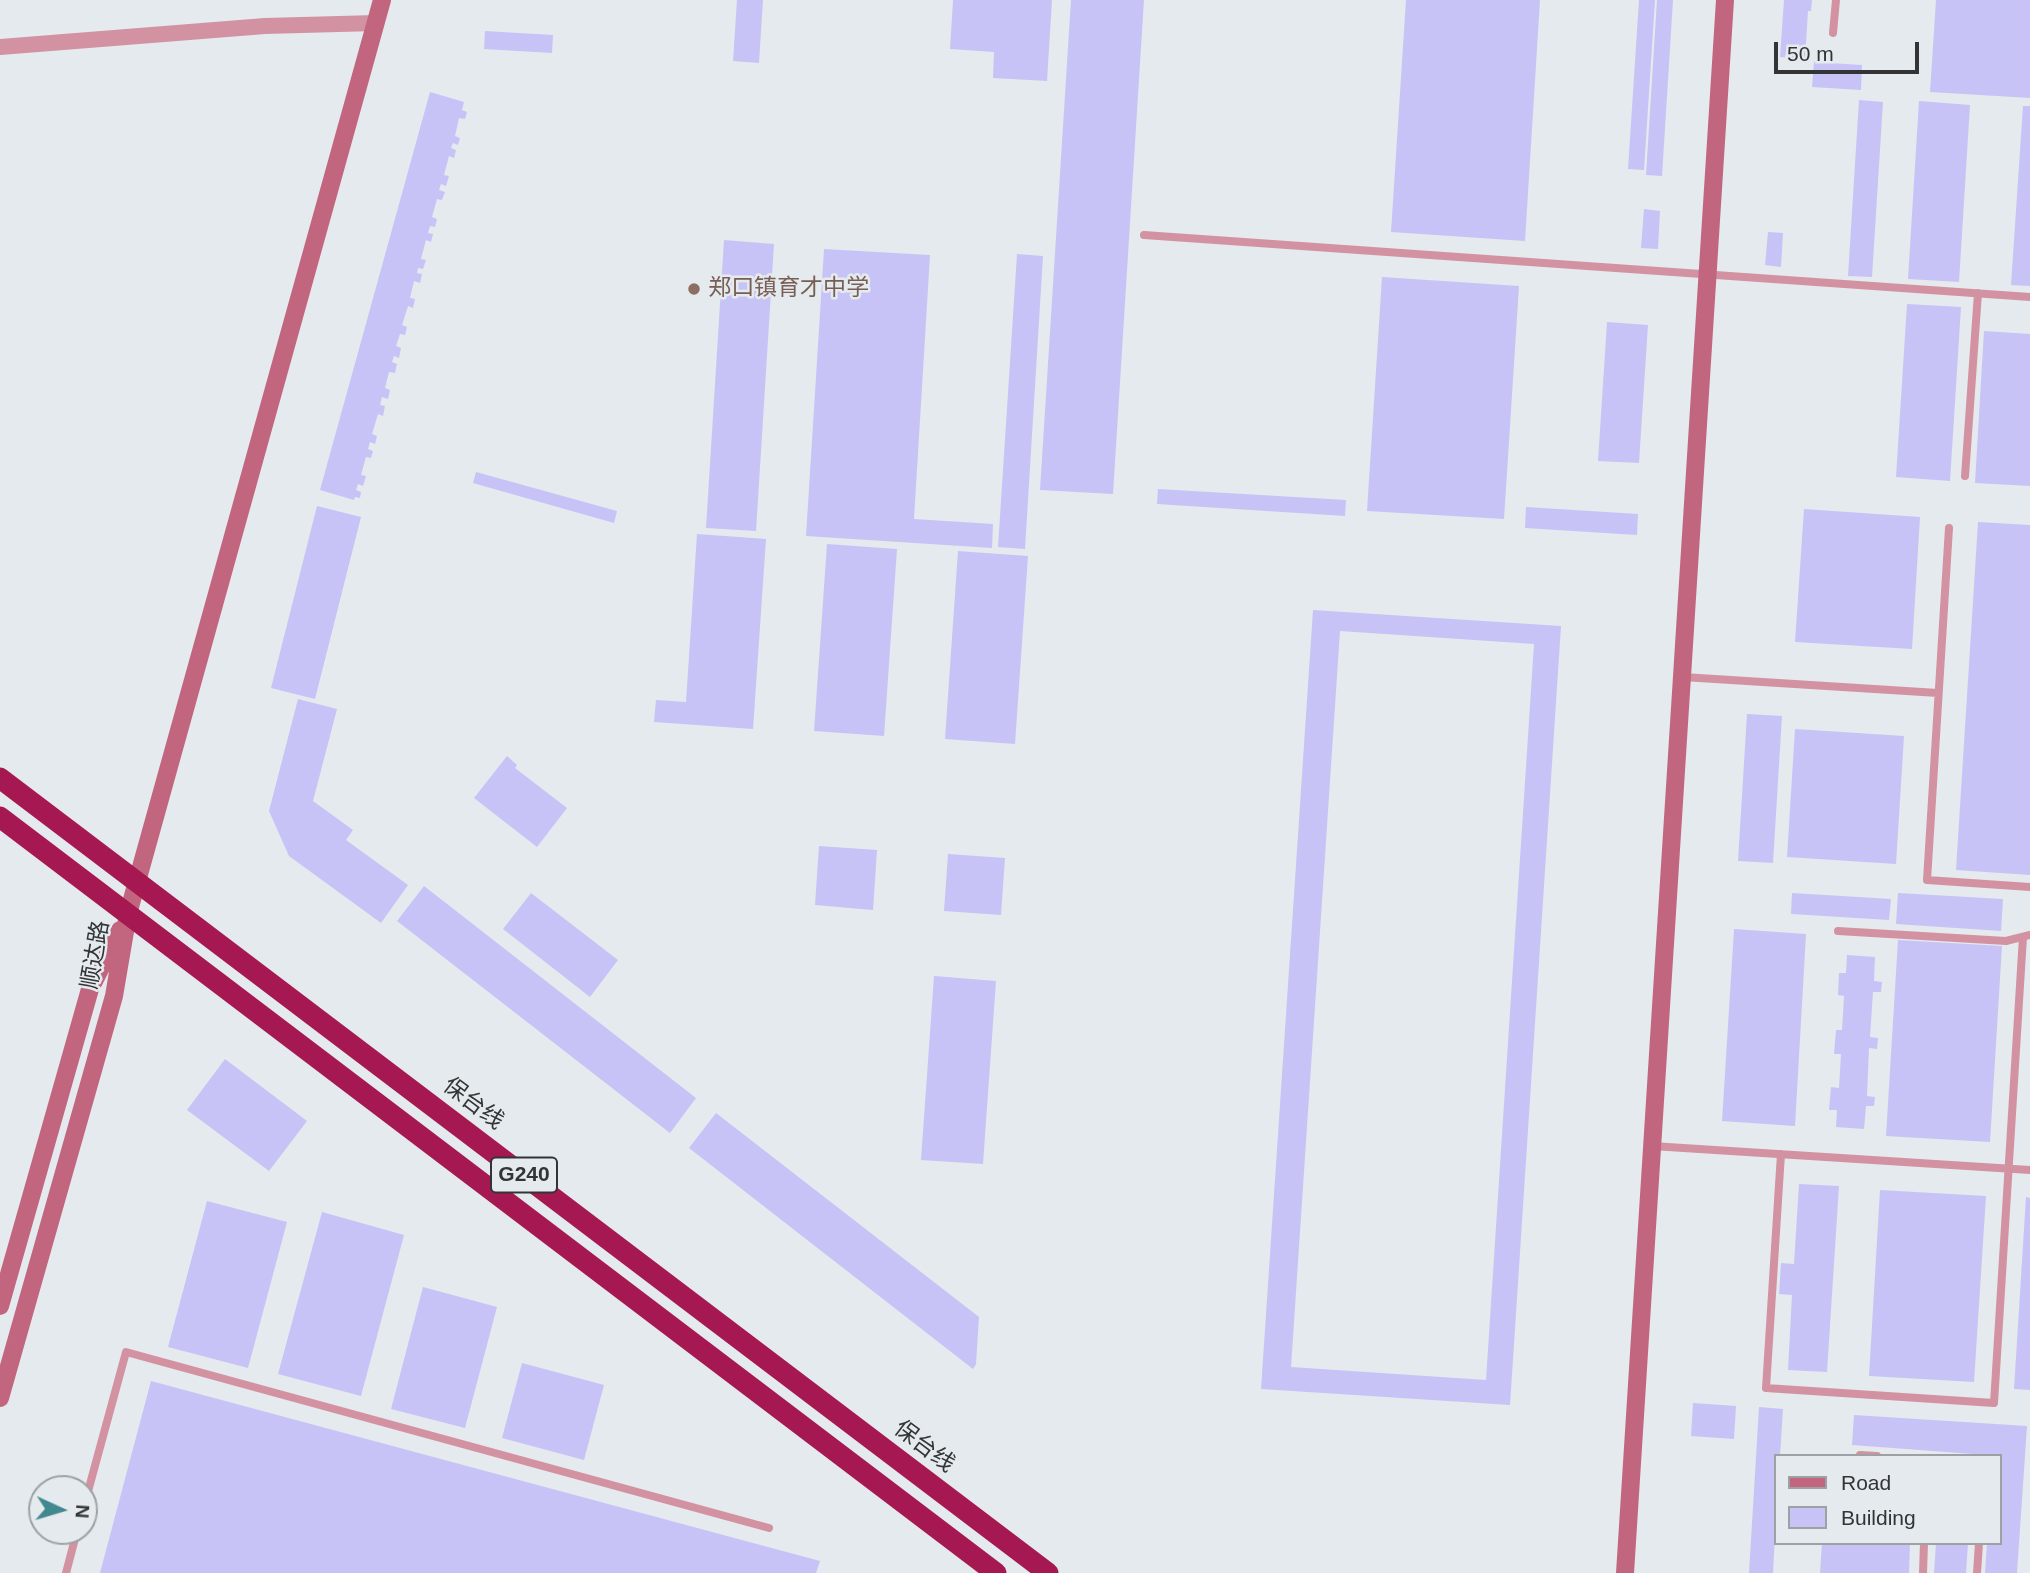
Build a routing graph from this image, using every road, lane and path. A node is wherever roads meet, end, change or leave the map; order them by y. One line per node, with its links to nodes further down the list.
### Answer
1 (382, 0): 4 (street)
2 (1725, 0): 8 (street)
3 (1836, 0): 5 (lane)
4 (376, 23): 6 (street); 17 (street)
5 (1833, 33)
6 (0, 47)
7 (1144, 235): 8 (lane)
8 (1707, 274): 9 (lane); 13 (street)
9 (1978, 293): 10 (lane); 11 (lane)
10 (2030, 297)
11 (1965, 476)
12 (1949, 528): 14 (lane)
13 (1682, 677): 14 (lane); 22 (street)
14 (1938, 693): 18 (lane)
15 (0, 778): 17 (highway, 保台线 / G240)
16 (0, 817): 19 (highway, G240)
17 (137, 882): 19 (street); 35 (highway, 保台线 / G240)
18 (2030, 887)
19 (128, 914): 26 (street, 顺达路); 27 (street, 顺达路); 34 (highway, G240)
20 (1838, 931): 21 (lane)
21 (2027, 936): 24 (lane)
22 (1652, 1146): 23 (lane); 36 (street)
23 (1781, 1154): 24 (lane); 24 (lane)
24 (2009, 1168): 25 (lane)
25 (2030, 1170)
26 (0, 1306)
27 (0, 1398)
28 (92, 1475): 29 (lane)
29 (769, 1528)
30 (73, 1545): 33 (lane)
31 (1924, 1545): 37 (lane)
32 (1979, 1545): 38 (lane)
33 (66, 1573)
34 (996, 1573)
35 (1048, 1573)
36 (1625, 1573)
37 (1923, 1573)
38 (1977, 1573)

